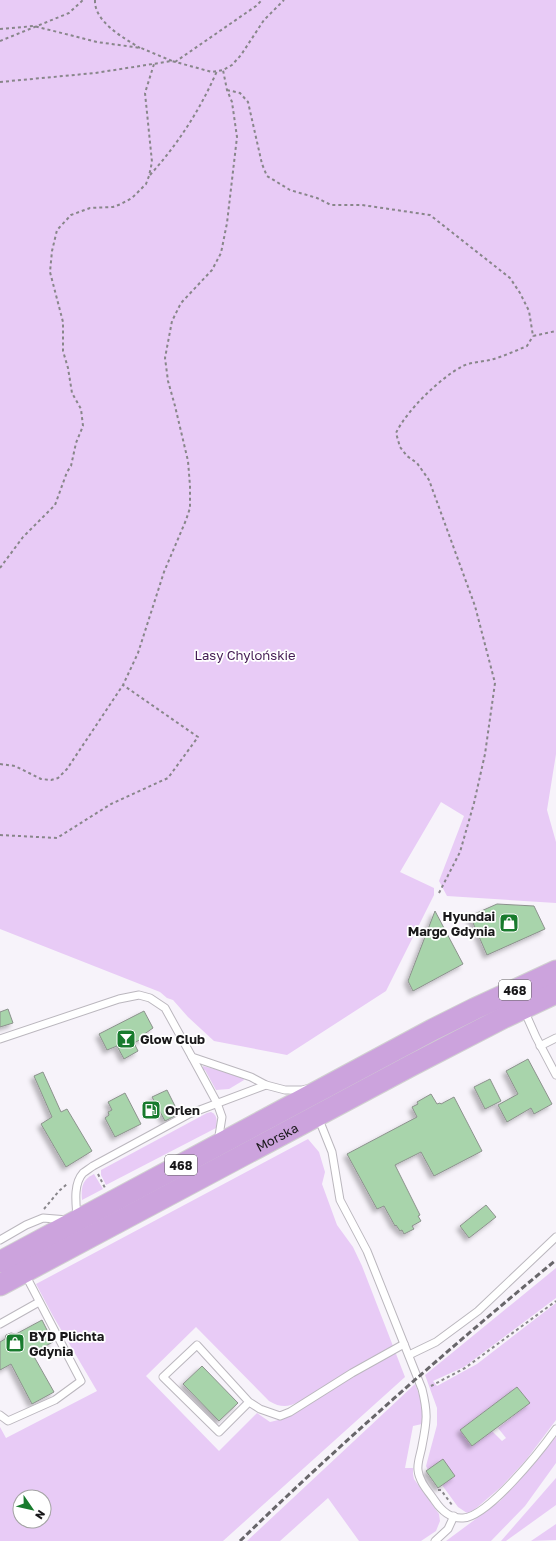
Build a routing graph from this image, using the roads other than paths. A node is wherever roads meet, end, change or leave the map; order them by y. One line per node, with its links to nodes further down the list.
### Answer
1 (556, 971): 8 (main road, Morska / 468)
2 (556, 992): 3 (main road, Morska / 468)
3 (523, 1008): 6 (lane); 14 (main road, Morska / 468)
4 (556, 1038): 6 (lane)
5 (0, 1039): 7 (lane)
6 (540, 1046): 9 (lane)
7 (192, 1057): 10 (lane); 12 (lane)
8 (362, 1067): 11 (lane); 13 (main road, Morska / 468)
9 (556, 1075)
10 (266, 1085): 12 (lane); 13 (lane)
11 (341, 1088)
12 (217, 1103): 16 (lane); 18 (lane)
13 (288, 1104): 16 (main road, Morska / 468)
14 (321, 1109): 17 (main road, Morska / 468); 26 (lane)
15 (280, 1126): 17 (lane)
16 (217, 1146): 18 (main road, Morska / 468)
17 (245, 1154): 18 (main road, Morska / 468)
18 (82, 1229): 20 (lane); 21 (main road, Morska / 468); 22 (main road, Morska / 468)
19 (556, 1237): 27 (lane)
20 (0, 1240)
21 (0, 1262)
22 (24, 1272): 23 (main road, Morska / 468); 24 (lane)
23 (0, 1284)
24 (39, 1302): 25 (lane); 29 (lane)
25 (0, 1324)
26 (404, 1344): 27 (lane); 28 (lane)
27 (409, 1355): 31 (lane)
28 (249, 1402): 28 (lane)
29 (0, 1415)
30 (556, 1429): 31 (lane)
31 (454, 1516): 32 (lane)
32 (435, 1541)

